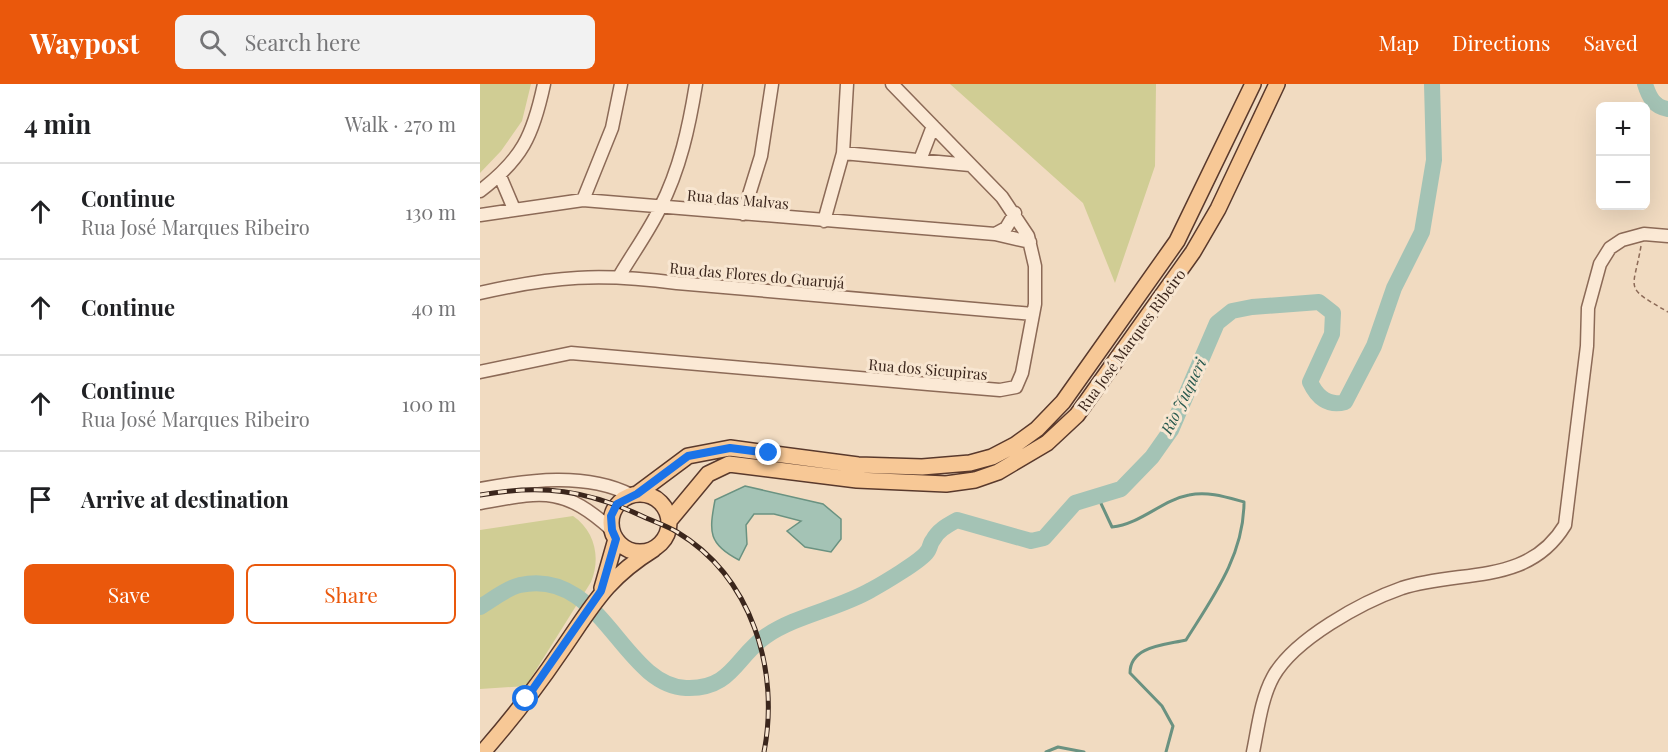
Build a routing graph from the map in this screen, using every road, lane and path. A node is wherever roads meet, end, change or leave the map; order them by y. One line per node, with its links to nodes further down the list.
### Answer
1 (544, 84): 13 (street)
2 (621, 84): 15 (street)
3 (696, 84): 16 (street)
4 (772, 84): 18 (street)
5 (848, 84): 10 (street)
6 (892, 84): 9 (street, Rua dos Sicupiras)
7 (1254, 84): 32 (main road, Rua José Marques Ribeiro)
8 (1277, 84): 34 (main road, Rua José Marques Ribeiro)
9 (933, 126): 11 (street); 12 (street, Rua dos Sicupiras)
10 (843, 153): 11 (street); 21 (street)
11 (921, 160): 12 (street)
12 (970, 165): 19 (street, Rua dos Sicupiras)
13 (500, 176): 14 (street); 17 (street)
14 (480, 191)
15 (583, 200): 16 (street, Rua das Malvas); 17 (street, Rua das Malvas)
16 (661, 207): 18 (street, Rua das Malvas); 26 (street)
17 (514, 209): 20 (street, Rua das Malvas)
18 (743, 213): 21 (street, Rua das Malvas)
19 (1015, 213): 22 (street); 25 (street, Rua dos Sicupiras)
20 (480, 215)
21 (824, 221): 22 (street, Rua das Malvas)
22 (995, 234): 25 (street, Rua das Malvas)
23 (1644, 234): 24 (street); 28 (path); 39 (street)
24 (1665, 237)
25 (1030, 242): 29 (street, Rua dos Sicupiras)
26 (620, 275): 27 (street, Rua das Flores do Guarujá); 29 (street, Rua das Flores do Guarujá)
27 (480, 293)
28 (1668, 312)
29 (1033, 314): 30 (street, Rua dos Sicupiras)
30 (480, 372)
31 (480, 489): 32 (street)
32 (634, 495): 34 (main road); 35 (main road)
33 (480, 502): 35 (street)
34 (669, 521): 36 (main road)
35 (614, 535): 36 (main road); 37 (main road)
36 (654, 549): 37 (main road)
37 (599, 594): 38 (main road)
38 (483, 752)
39 (1253, 752)

